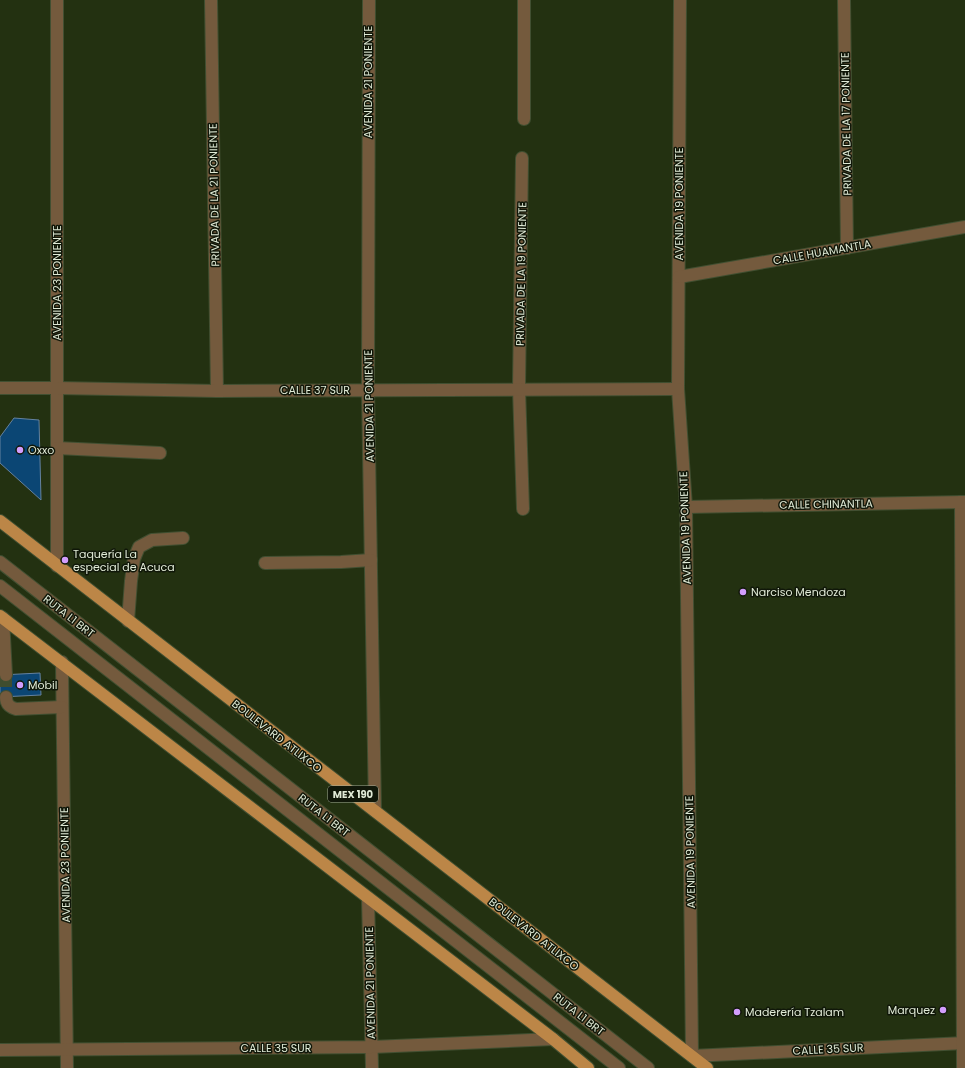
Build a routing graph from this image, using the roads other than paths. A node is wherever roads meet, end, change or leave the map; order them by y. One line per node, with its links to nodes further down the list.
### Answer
1 (56, 0): 13 (street, AVENIDA 23 PONIENTE)
2 (210, 0): 17 (street, PRIVADA DE LA 21 PONIENTE)
3 (369, 0): 16 (street, AVENIDA 21 PONIENTE)
4 (524, 0): 7 (street)
5 (680, 0): 11 (street, AVENIDA 19 PONIENTE)
6 (844, 0): 10 (street, PRIVADA DE LA 17 PONIENTE)
7 (524, 119)
8 (522, 158): 14 (street, PRIVADA DE LA 19 PONIENTE)
9 (965, 227): 10 (street, CALLE HUAMANTLA)
10 (847, 248): 11 (street, CALLE HUAMANTLA)
11 (679, 277): 15 (street, AVENIDA 19 PONIENTE)
12 (0, 388): 13 (street, CALLE 37 SUR)
13 (57, 388): 17 (street, CALLE 37 SUR); 18 (street, AVENIDA 23 PONIENTE)
14 (519, 389): 15 (street, CALLE 37 SUR); 16 (street, CALLE 37 SUR); 22 (street, PRIVADA DE LA 19 PONIENTE)
15 (678, 389): 21 (street, AVENIDA 19 PONIENTE)
16 (368, 390): 17 (street, CALLE 37 SUR); 25 (street, AVENIDA 21 PONIENTE)
17 (216, 391)
18 (57, 448): 19 (street); 28 (street, AVENIDA 23 PONIENTE)
19 (160, 453)
20 (963, 502): 21 (street, CALLE CHINANTLA); 39 (street)
21 (686, 507): 43 (street, AVENIDA 19 PONIENTE)
22 (523, 509)
23 (0, 521): 28 (main road, BOULEVARD ATLIXCO / MEX 190)
24 (183, 538): 31 (street)
25 (371, 560): 27 (street); 36 (street, AVENIDA 21 PONIENTE)
26 (0, 562): 48 (street, RUTA L1 BRT)
27 (265, 563)
28 (57, 566): 31 (main road, BOULEVARD ATLIXCO / MEX 190)
29 (0, 586): 47 (street, RUTA L1 BRT)
30 (1, 617): 32 (main road); 33 (street)
31 (128, 621): 36 (main road, BOULEVARD ATLIXCO / MEX 190)
32 (62, 662): 35 (street, AVENIDA 23 PONIENTE); 37 (main road)
33 (6, 675)
34 (6, 697): 35 (street)
35 (62, 707): 42 (street, AVENIDA 23 PONIENTE)
36 (375, 811): 43 (main road, BOULEVARD ATLIXCO / MEX 190)
37 (368, 898): 38 (main road); 40 (street, AVENIDA 21 PONIENTE)
38 (553, 1039): 40 (street, CALLE 35 SUR); 46 (main road)
39 (964, 1043): 43 (street, CALLE 35 SUR); 50 (street)
40 (372, 1047): 42 (street, CALLE 35 SUR); 45 (street, AVENIDA 21 PONIENTE)
41 (0, 1050): 42 (street, CALLE 35 SUR)
42 (67, 1050): 44 (street, AVENIDA 23 PONIENTE)
43 (692, 1056): 49 (main road, BOULEVARD ATLIXCO / MEX 190)
44 (67, 1068)
45 (372, 1068)
46 (588, 1068)
47 (619, 1068)
48 (648, 1068)
49 (707, 1068)
50 (963, 1068)

